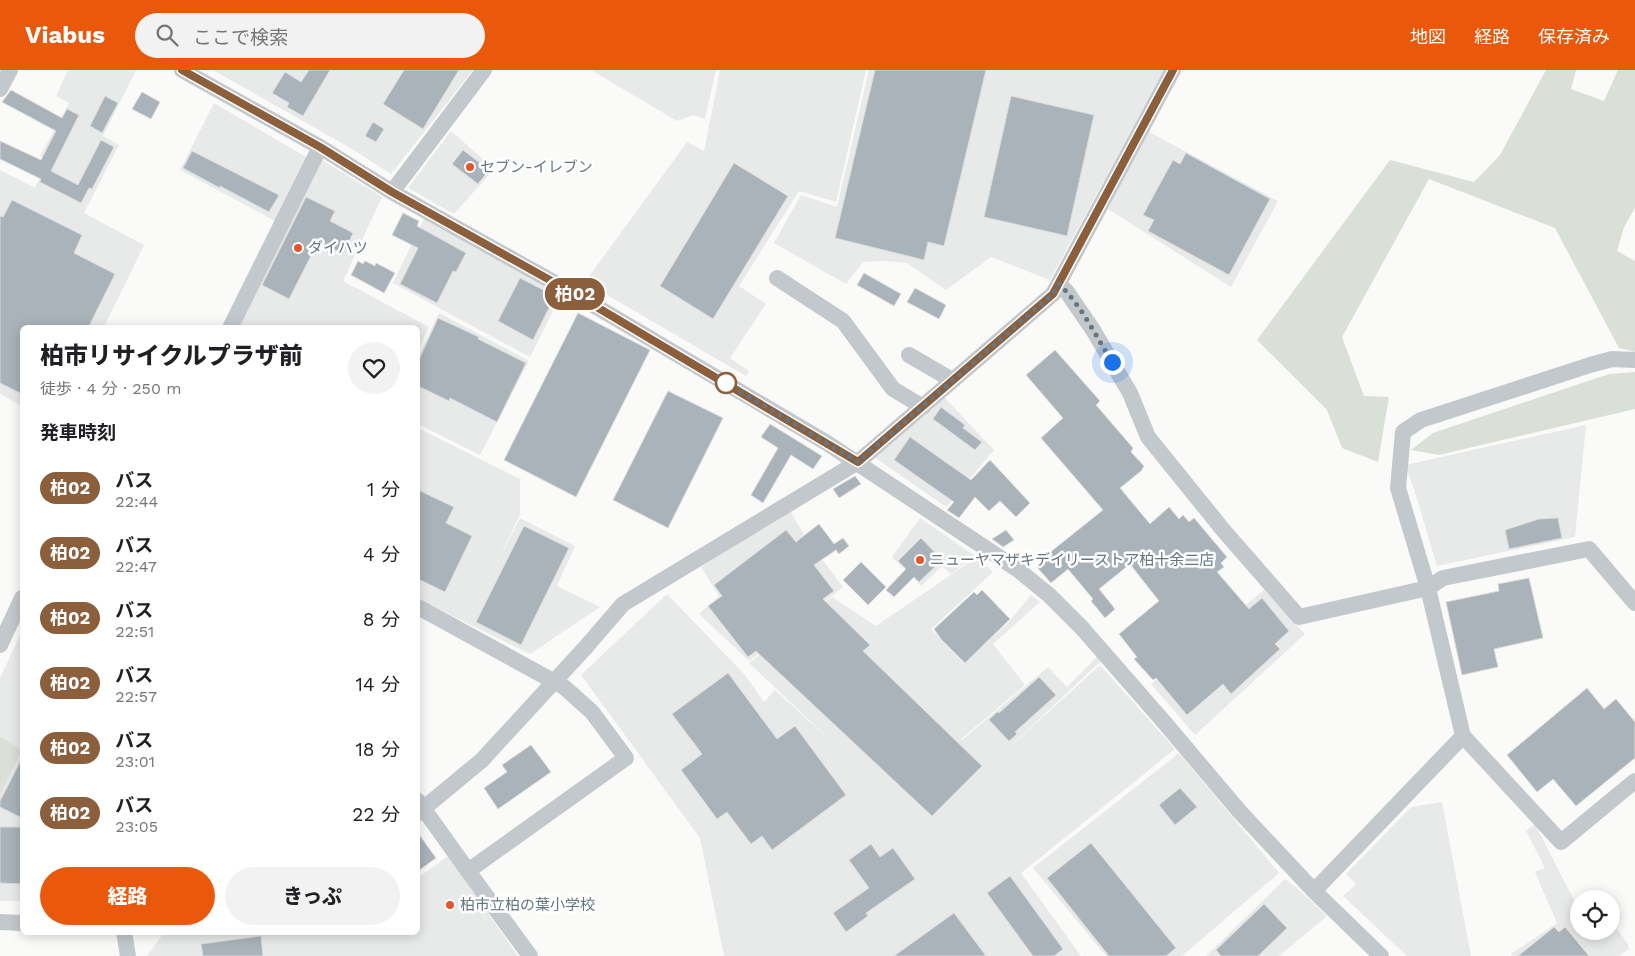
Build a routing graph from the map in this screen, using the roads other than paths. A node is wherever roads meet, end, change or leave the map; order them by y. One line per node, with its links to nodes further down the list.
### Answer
1 (10, 70): 5 (street)
2 (182, 70): 6 (street)
3 (484, 70): 7 (street)
4 (1173, 70): 9 (street)
5 (0, 89)
6 (320, 147): 7 (street); 10 (street)
7 (392, 192): 15 (street)
8 (777, 278): 14 (street)
9 (1059, 284): 13 (street); 16 (street)
10 (231, 325)
11 (909, 355): 13 (street)
12 (1635, 360): 16 (street)
13 (952, 380): 14 (street)
14 (923, 406): 15 (street)
15 (858, 462): 21 (street); 27 (street)
16 (1428, 588): 18 (street); 22 (street)
17 (20, 602): 20 (street)
18 (1635, 603)
19 (420, 608): 21 (street)
20 (0, 645)
21 (554, 681): 24 (street); 26 (street)
22 (1463, 736): 23 (street); 27 (street)
23 (1635, 781)
24 (420, 807)
25 (420, 809): 26 (street)
26 (468, 871): 32 (street)
27 (1314, 891): 33 (street)
28 (0, 922): 29 (street)
29 (20, 923)
30 (124, 935): 31 (street)
31 (128, 956)
32 (530, 956)
33 (1381, 956)

